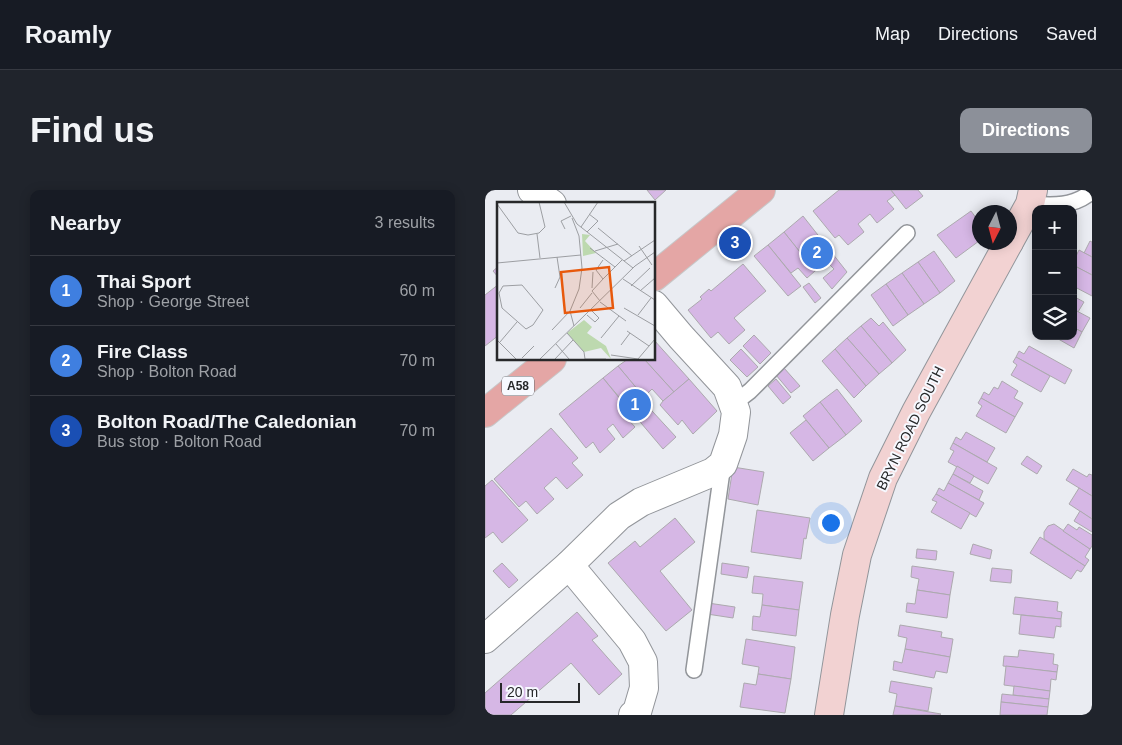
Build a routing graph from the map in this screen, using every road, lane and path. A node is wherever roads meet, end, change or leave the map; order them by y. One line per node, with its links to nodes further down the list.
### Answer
1 (532, 190): 5 (street)
2 (761, 190): 9 (main road)
3 (1092, 191): 4 (lane)
4 (1031, 197): 6 (main road, BRYN ROAD SOUTH)
5 (549, 202)
6 (1017, 226)
7 (907, 232): 12 (lane)
8 (1005, 250): 19 (main road, BRYN ROAD SOUTH)
9 (655, 276)
10 (655, 305): 12 (street)
11 (551, 360): 13 (main road, A58)
12 (733, 404): 14 (street)
13 (485, 413)
14 (723, 464): 15 (street); 17 (lane)
15 (569, 565): 16 (street); 18 (street)
16 (485, 639)
17 (694, 670)
18 (633, 715)
19 (829, 715)

